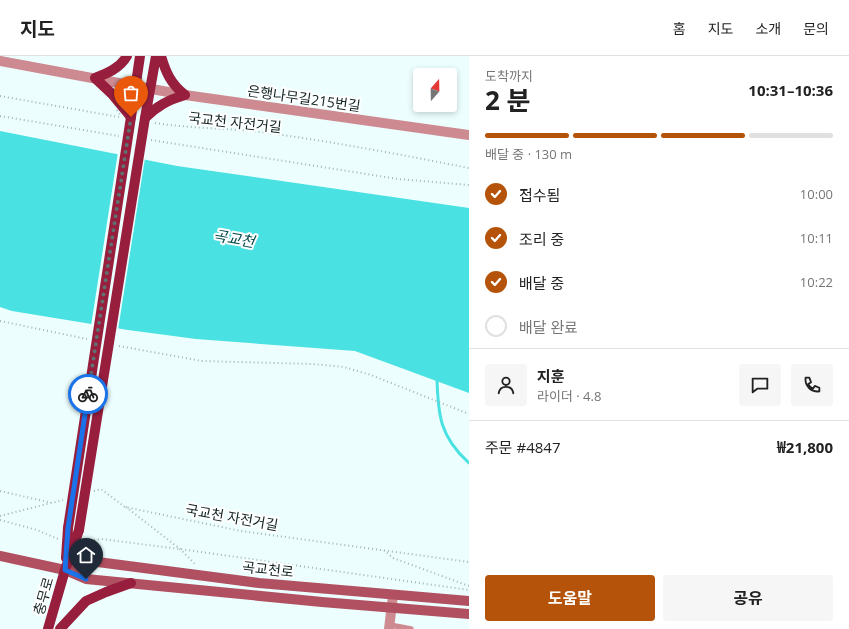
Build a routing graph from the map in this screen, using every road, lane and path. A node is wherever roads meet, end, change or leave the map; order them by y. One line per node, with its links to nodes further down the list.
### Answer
1 (127, 56): 6 (main road)
2 (140, 56): 7 (main road)
3 (156, 56): 8 (main road)
4 (161, 56): 9 (main road)
5 (0, 61): 6 (street, 은행나무길215번길)
6 (95, 78): 7 (street, 은행나무길215번길); 12 (main road)
7 (135, 86): 8 (street, 은행나무길215번길); 12 (main road)
8 (150, 89): 9 (street, 은행나무길215번길); 13 (main road)
9 (185, 95): 13 (main road); 14 (street, 은행나무길215번길)
10 (0, 96): 12 (path)
11 (0, 116): 15 (path)
12 (126, 117): 30 (main road, 충무로, bridge)
13 (149, 120): 17 (path, 국교천 자전거길); 30 (main road, 충무로, bridge)
14 (469, 135)
15 (124, 137)
16 (147, 140): 18 (path)
17 (469, 168)
18 (469, 186)
19 (0, 321): 20 (path)
20 (92, 340)
21 (114, 345): 22 (path)
22 (469, 414)
23 (0, 491): 26 (path)
24 (87, 493): 27 (path, 국교천 자전거길)
25 (66, 499): 26 (path)
26 (52, 503): 28 (path)
27 (125, 507): 31 (path); 32 (path, 국교천 자전거길)
28 (0, 516)
29 (0, 520): 30 (path)
30 (71, 543): 31 (path); 35 (main road, 충무로)
31 (180, 549): 36 (path); 39 (path)
32 (384, 550): 34 (path, 국교천 자전거길); 38 (path)
33 (0, 556): 35 (main road, 곡교천로)
34 (469, 562)
35 (65, 570): 36 (main road, 곡교천로); 37 (main road, 곡교천로); 45 (main road, 충무로)
36 (207, 576): 40 (main road, 곡교천로)
37 (132, 584): 42 (main road, 곡교천로); 46 (main road)
38 (469, 586)
39 (469, 590)
40 (393, 596): 41 (main road, 곡교천로); 42 (street)
41 (469, 601)
42 (392, 607): 43 (main road, 곡교천로); 44 (street)
43 (469, 614)
44 (390, 627): 47 (lane)
45 (48, 629)
46 (60, 629)
47 (411, 629)

